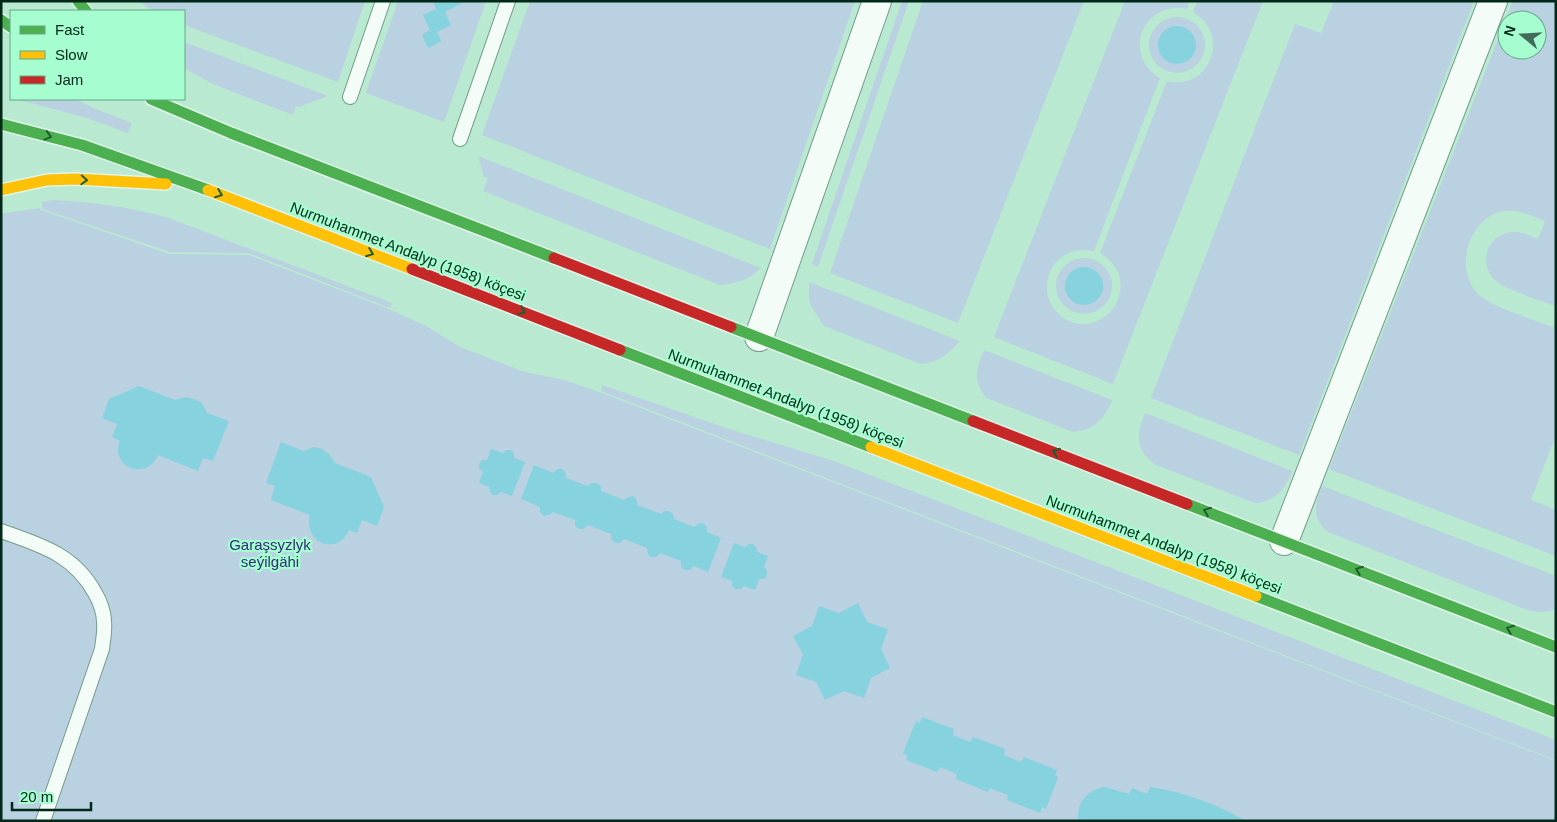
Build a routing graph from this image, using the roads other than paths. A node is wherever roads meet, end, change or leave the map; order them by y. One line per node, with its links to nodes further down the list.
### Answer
1 (383, 1): 5 (lane)
2 (508, 1): 10 (lane)
3 (877, 1): 13 (street)
4 (1493, 1): 15 (street)
5 (350, 96)
6 (153, 100): 9 (main road)
7 (197, 106): 9 (main road)
8 (1, 124): 11 (main road, Nurmuhammet Andalyp (1958) köçesi, one-way to 11)
9 (231, 133): 13 (main road)
10 (460, 139)
11 (198, 186): 12 (main road, one-way to 11); 17 (main road, Nurmuhammet Andalyp (1958) köçesi, one-way to 17)
12 (1, 190)
13 (759, 338): 15 (main road, one-way to 13)
14 (1, 532): 18 (lane)
15 (1284, 541): 16 (main road, one-way to 15)
16 (1556, 646)
17 (1556, 712)
18 (43, 821)

